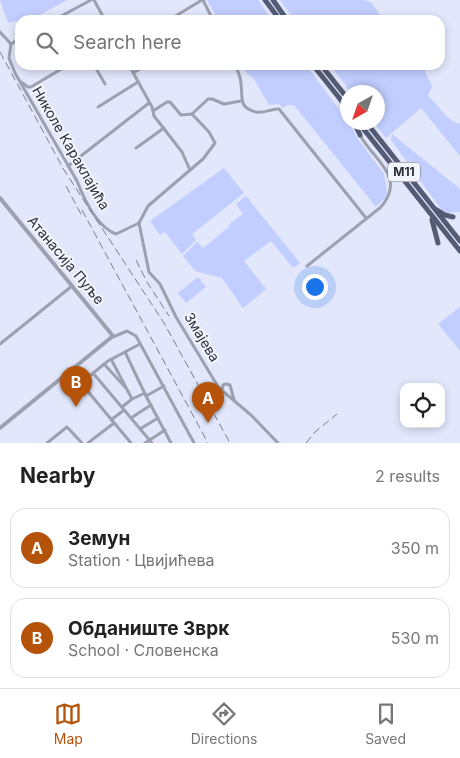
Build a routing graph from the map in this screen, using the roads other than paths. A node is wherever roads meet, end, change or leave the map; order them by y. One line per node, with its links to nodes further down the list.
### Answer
1 (92, 0): 5 (street); 6 (street)
2 (202, 0): 7 (street); 8 (street)
3 (265, 0): 9 (highway)
4 (273, 0): 10 (highway)
5 (66, 14)
6 (101, 15)
7 (177, 15)
8 (210, 15)
9 (276, 15)
10 (284, 15)
11 (0, 32): 13 (street)
12 (15, 41): 13 (street)
13 (11, 44): 22 (street, Николе Караклајића)
14 (60, 70): 22 (street)
15 (97, 70): 24 (street)
16 (131, 70): 21 (street)
17 (139, 70): 21 (street)
18 (237, 70): 27 (street)
19 (317, 70): 26 (highway)
20 (325, 70): 25 (highway)
21 (133, 74): 23 (street)
22 (19, 80): 38 (street, Николе Караклајића)
23 (138, 82): 28 (street); 29 (street)
24 (105, 84)
25 (340, 89)
26 (340, 99)
27 (241, 101): 31 (street); 44 (street)
28 (149, 103): 30 (street); 38 (street)
29 (98, 107)
30 (153, 111): 31 (street); 32 (street)
31 (192, 114): 39 (street)
32 (164, 128): 37 (street); 39 (street)
33 (358, 130): 36 (highway)
34 (362, 130): 42 (highway, M11)
35 (372, 130): 41 (highway, M11)
36 (360, 135): 44 (street)
37 (136, 148)
38 (68, 166): 45 (street, Николе Караклајића)
39 (190, 170): 45 (street)
40 (0, 198): 50 (street, Атанасија Пуље)
41 (430, 204): 43 (highway); 46 (highway, M11)
42 (427, 211): 47 (highway); 48 (highway, M11)
43 (453, 217)
44 (366, 218): 49 (street)
45 (139, 223): 62 (street, Змајева)
46 (460, 241)
47 (438, 243)
48 (460, 251)
49 (306, 266)
50 (72, 286): 51 (street, Атанасија Пуље); 52 (street)
51 (112, 337): 53 (street); 57 (street)
52 (0, 344)
53 (140, 344): 54 (street); 60 (street)
54 (125, 352): 55 (street); 64 (street)
55 (111, 359): 56 (street); 61 (street)
56 (104, 364): 58 (street); 61 (street)
57 (70, 370): 59 (street); 73 (street)
58 (93, 373): 59 (street); 69 (street)
59 (81, 383): 72 (street)
60 (164, 386): 64 (street); 83 (street)
61 (125, 387): 66 (street)
62 (222, 388): 63 (street); 65 (street)
63 (232, 392): 65 (street); 67 (street)
64 (145, 394): 66 (street); 68 (street)
65 (226, 394): 67 (street)
66 (132, 399): 69 (street)
67 (235, 400): 84 (street)
68 (150, 405): 70 (street); 71 (street)
69 (123, 408): 70 (street); 72 (street)
70 (131, 418): 74 (street)
71 (158, 418): 74 (street); 75 (street)
72 (112, 421): 79 (street); 80 (street)
73 (0, 428)
74 (140, 429): 76 (street)
75 (165, 430): 76 (street); 82 (street)
76 (151, 441): 81 (street)
77 (47, 443): 78 (street)
78 (82, 443)
79 (88, 443)
80 (130, 443)
81 (145, 443)
82 (171, 443)
83 (194, 443)
84 (278, 443)

